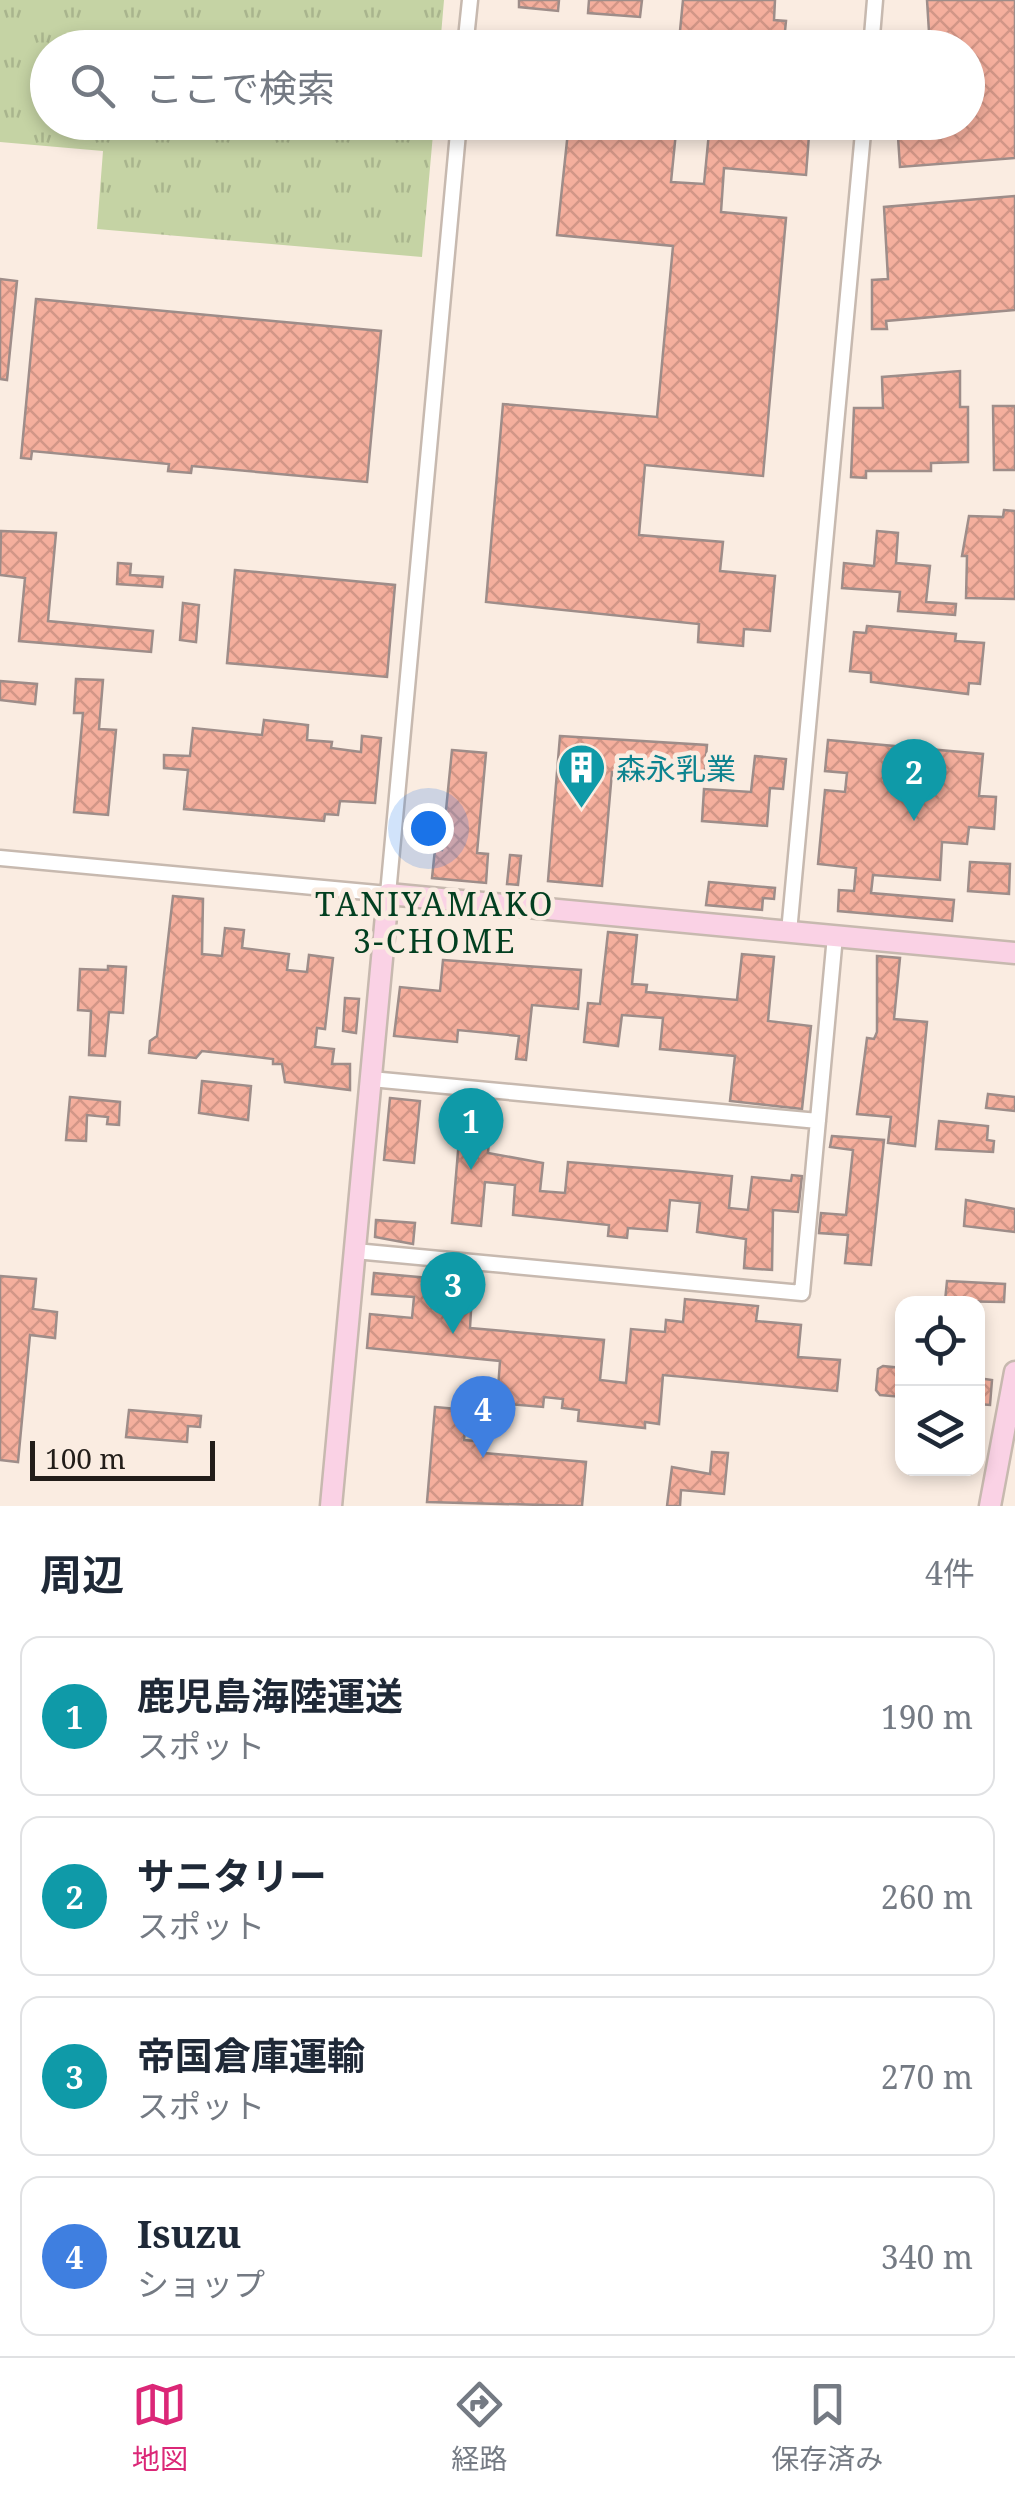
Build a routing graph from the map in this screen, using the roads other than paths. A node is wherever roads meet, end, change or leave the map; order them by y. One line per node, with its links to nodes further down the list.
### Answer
1 (470, 0): 3 (street)
2 (876, 0): 4 (street)
3 (468, 30)
4 (873, 30)
5 (456, 140): 8 (street)
6 (862, 140): 9 (street)
7 (0, 858): 8 (street)
8 (388, 894): 9 (street); 12 (street)
9 (789, 932): 10 (street)
10 (836, 936): 11 (street); 13 (street)
11 (1015, 953)
12 (371, 1079): 13 (street); 14 (street)
13 (818, 1122): 14 (street)
14 (355, 1251): 16 (street)
15 (1015, 1372): 17 (street)
16 (331, 1506)
17 (990, 1506)

